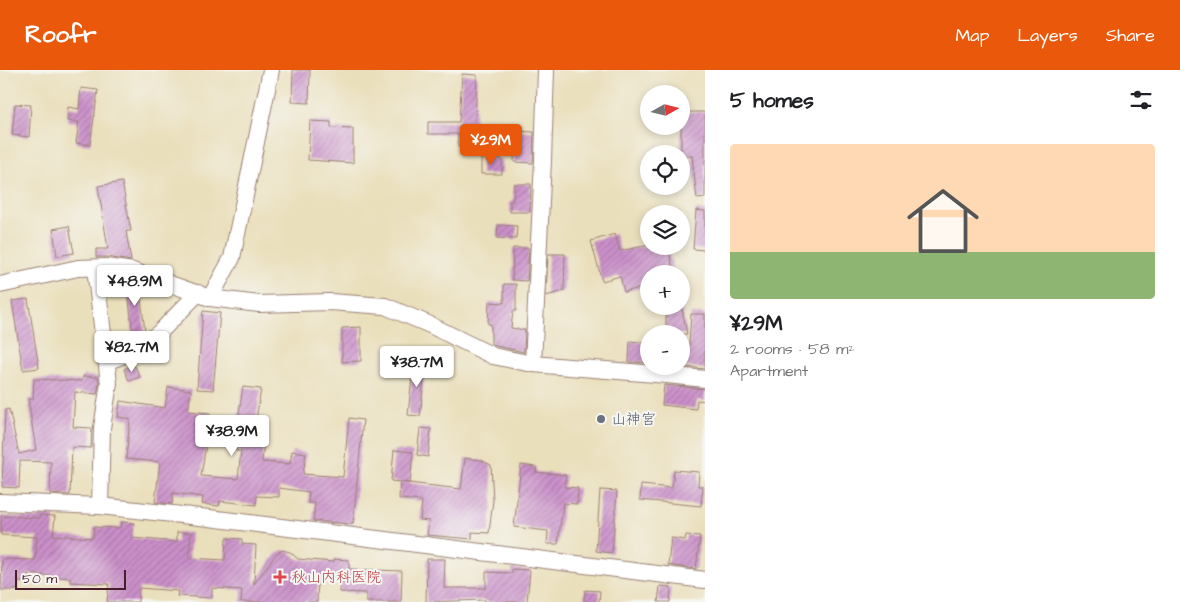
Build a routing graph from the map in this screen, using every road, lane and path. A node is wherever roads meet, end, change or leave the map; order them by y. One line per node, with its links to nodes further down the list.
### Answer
1 (271, 70): 5 (street)
2 (546, 70): 7 (street)
3 (95, 268): 4 (street); 5 (street); 6 (street)
4 (0, 285)
5 (204, 295): 6 (street); 7 (street)
6 (108, 361): 10 (street)
7 (533, 364): 8 (street)
8 (705, 379)
9 (0, 502): 10 (street)
10 (100, 506): 11 (street)
11 (705, 577)

